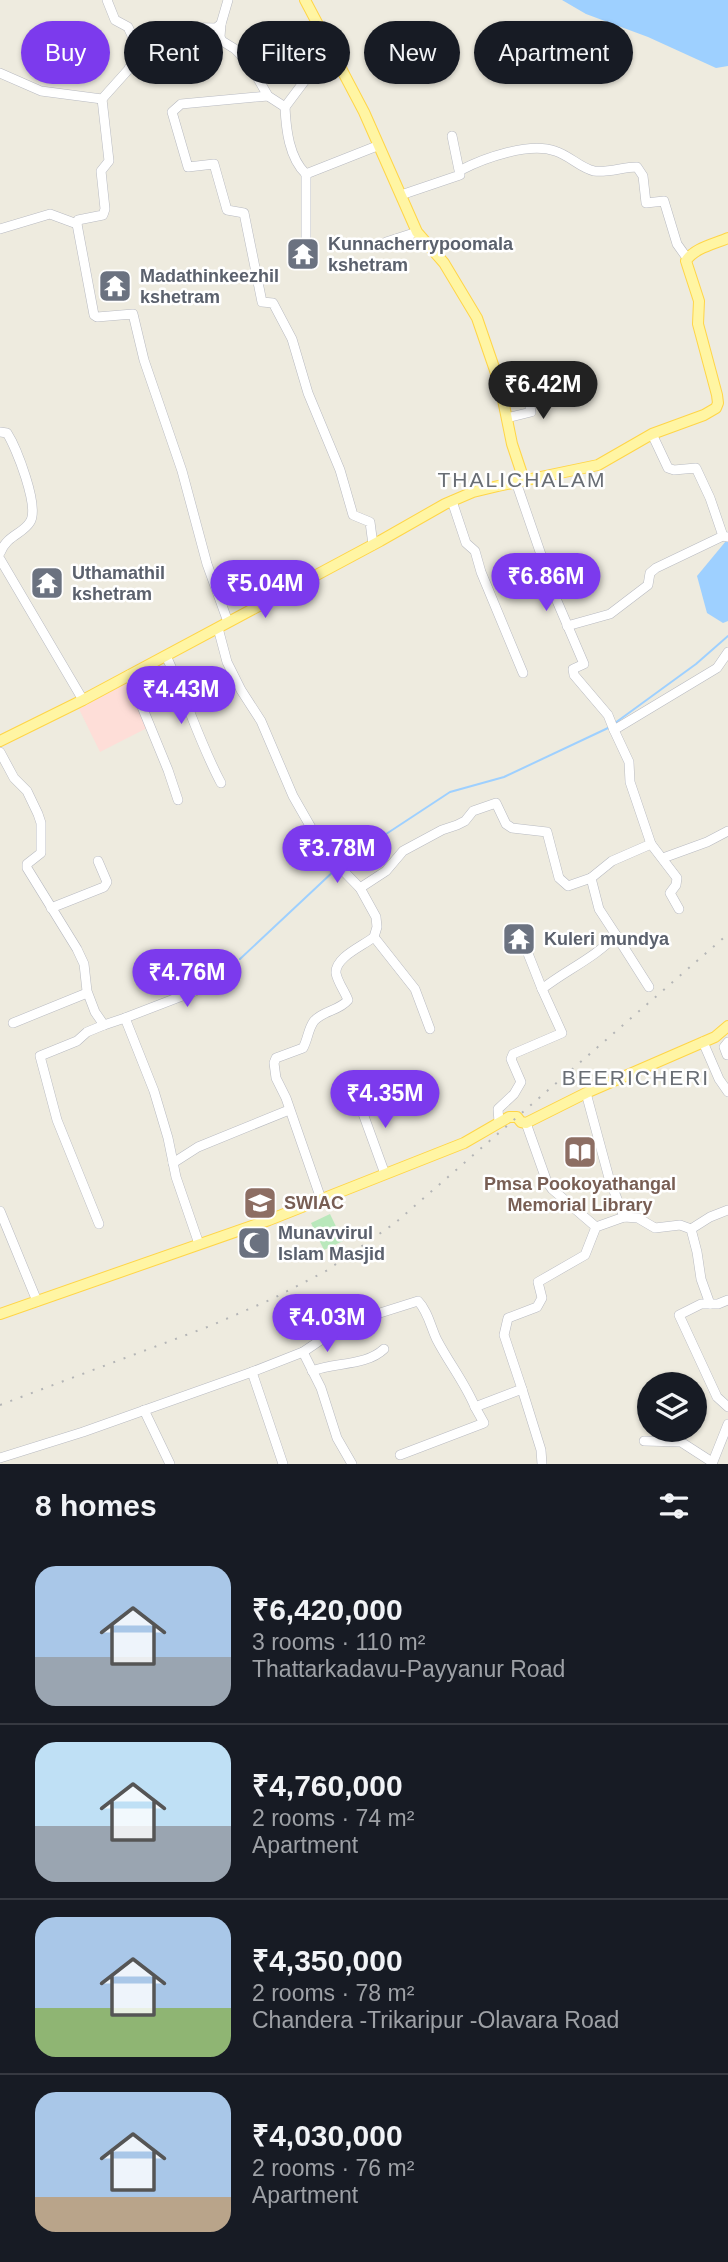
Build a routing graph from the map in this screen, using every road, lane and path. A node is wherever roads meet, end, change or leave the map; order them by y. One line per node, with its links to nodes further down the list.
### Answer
1 (107, 0): 6 (street)
2 (228, 0): 4 (street)
3 (304, 0): 5 (main road)
4 (222, 21)
5 (315, 21)
6 (124, 25)
7 (223, 42): 12 (street)
8 (0, 73): 13 (street)
9 (124, 74): 13 (street)
10 (302, 84): 14 (street)
11 (349, 84): 16 (main road)
12 (268, 96): 14 (street); 34 (street)
13 (102, 99): 20 (street)
14 (285, 107): 18 (street)
15 (452, 136): 17 (street)
16 (377, 146): 18 (street); 19 (main road)
17 (461, 170): 19 (street); 26 (street)
18 (306, 174): 25 (street)
19 (401, 195): 22 (main road)
20 (77, 224): 21 (street); 37 (street)
21 (0, 229)
22 (417, 232): 24 (street); 28 (main road)
23 (728, 238): 26 (main road)
24 (386, 242)
25 (306, 247)
26 (687, 258): 30 (main road)
27 (527, 390): 28 (street)
28 (507, 418): 31 (main road)
29 (0, 432): 35 (street)
30 (652, 434): 31 (main road); 33 (street)
31 (520, 481): 32 (main road); 38 (street)
32 (452, 501): 34 (main road); 41 (street)
33 (725, 536): 38 (street)
34 (373, 545): 37 (main road)
35 (0, 553)
36 (0, 559): 43 (street)
37 (223, 625): 40 (main road); 54 (street)
38 (567, 626): 44 (street)
39 (728, 652): 44 (street)
40 (166, 656): 42 (main road); 47 (street)
41 (523, 673)
42 (129, 676): 43 (main road); 48 (street)
43 (83, 700): 45 (main road)
44 (613, 727): 50 (street)
45 (0, 741)
46 (0, 752): 55 (street)
47 (221, 783)
48 (178, 800)
49 (728, 831): 51 (street)
50 (651, 844): 51 (street); 53 (street)
51 (663, 858): 56 (street)
52 (98, 861): 55 (street)
53 (591, 878): 54 (street); 57 (street)
54 (360, 888): 58 (street)
55 (51, 908): 63 (street)
56 (679, 909)
57 (616, 935): 61 (street); 62 (street)
58 (374, 937): 68 (street); 75 (street)
59 (527, 951): 62 (street)
60 (230, 968): 64 (street)
61 (649, 987)
62 (542, 989): 76 (street)
63 (88, 993): 65 (street); 66 (street)
64 (125, 1017): 66 (street); 78 (street)
65 (13, 1023)
66 (104, 1025): 84 (street)
67 (728, 1026): 69 (main road)
68 (430, 1028)
69 (703, 1042): 72 (street); 73 (main road)
70 (728, 1042): 71 (street)
71 (727, 1055)
72 (728, 1092)
73 (586, 1093): 77 (main road); 83 (street)
74 (357, 1097): 79 (street)
75 (289, 1110): 78 (street); 80 (street)
76 (499, 1122): 77 (main road); 79 (main road)
77 (526, 1124): 85 (street)
78 (173, 1163): 87 (street)
79 (386, 1174): 80 (main road)
80 (321, 1199): 87 (main road)
81 (728, 1210): 86 (street)
82 (0, 1212): 89 (street)
83 (624, 1217): 85 (street); 86 (street)
84 (99, 1224)
85 (596, 1227): 98 (street)
86 (691, 1229): 90 (street)
87 (199, 1244): 89 (main road)
88 (728, 1300): 90 (street)
89 (37, 1301): 92 (main road)
90 (710, 1304): 100 (street)
91 (380, 1313): 99 (street)
92 (0, 1314)
93 (334, 1331): 95 (street)
94 (384, 1349): 96 (street)
95 (303, 1352): 96 (street); 97 (street)
96 (312, 1371): 109 (street)
97 (252, 1372): 101 (street); 108 (street)
98 (522, 1389): 99 (street); 110 (street)
99 (475, 1407): 104 (street)
100 (728, 1407)
101 (144, 1410): 105 (street); 107 (street)
102 (728, 1424): 106 (street)
103 (681, 1442): 106 (street)
104 (400, 1455)
105 (0, 1458)
106 (712, 1463)
107 (170, 1464)
108 (283, 1464)
109 (352, 1464)
110 (542, 1464)

